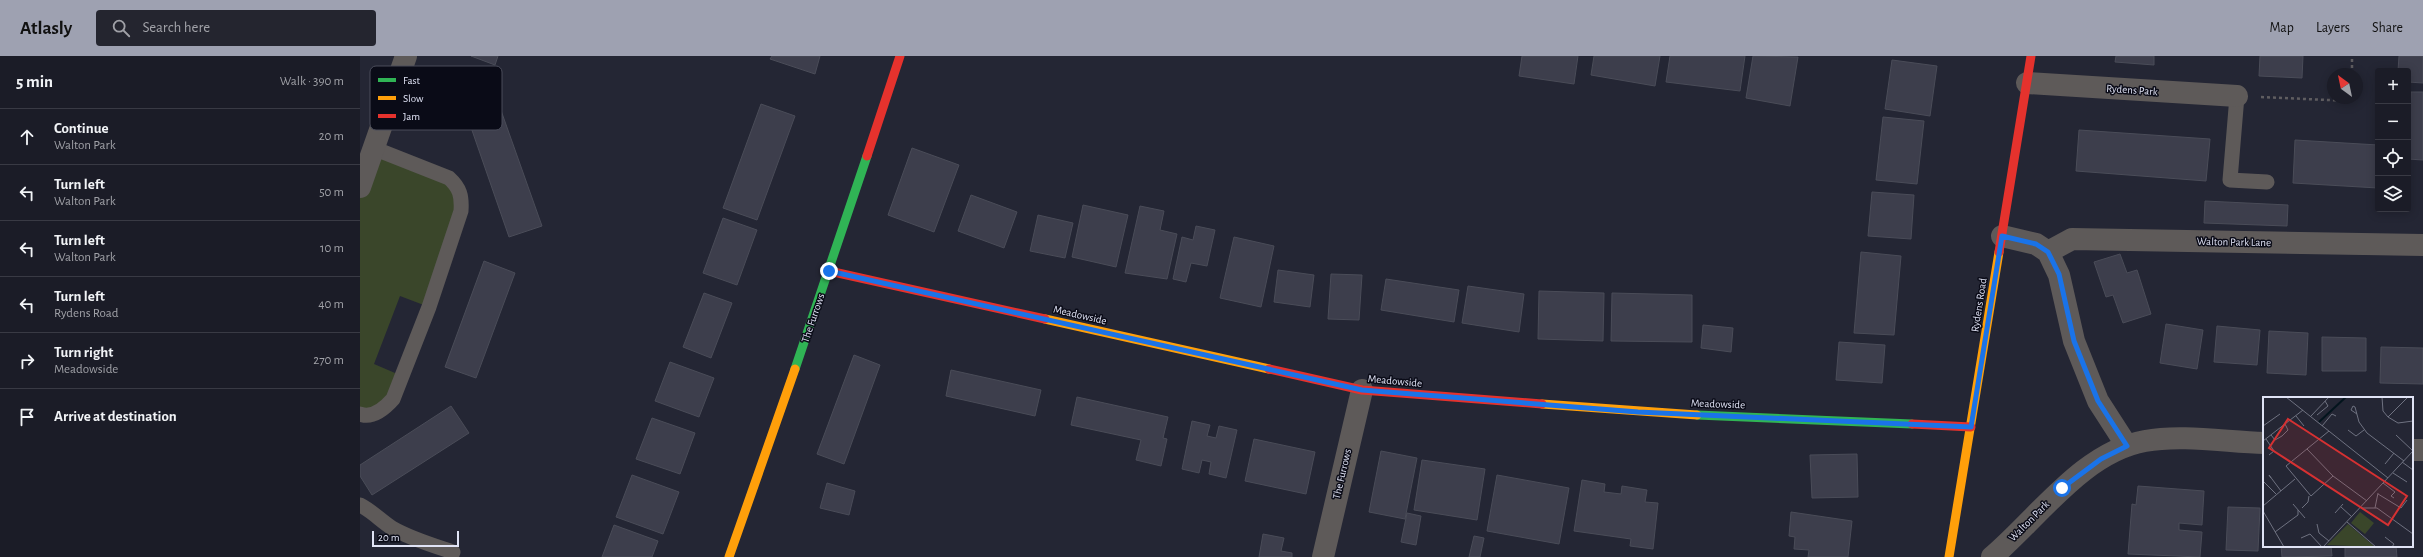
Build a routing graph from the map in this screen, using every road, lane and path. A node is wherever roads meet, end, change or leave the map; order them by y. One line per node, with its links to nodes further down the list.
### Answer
1 (406, 56): 5 (street)
2 (900, 56): 17 (street, The Furrows)
3 (2031, 56): 7 (street, Rydens Road)
4 (2352, 56): 6 (path)
5 (403, 66)
6 (2352, 68)
7 (2027, 83): 8 (street, Rydens Park); 14 (street, Rydens Road)
8 (2237, 96): 9 (path); 12 (lane)
9 (2327, 100)
10 (380, 130): 11 (street)
11 (374, 148): 13 (street); 19 (lane)
12 (2267, 182)
13 (360, 187)
14 (2002, 236): 16 (street); 20 (street, Rydens Road)
15 (2423, 245): 16 (street, Walton Park Lane)
16 (2048, 252): 22 (street)
17 (829, 271): 18 (street, Meadowside); 25 (street, The Furrows)
18 (1362, 390): 20 (street, Meadowside); 26 (street, The Furrows)
19 (360, 414)
20 (1971, 427): 27 (street, Rydens Road)
21 (2263, 443): 22 (street, Walton Park)
22 (2127, 446): 28 (street, Walton Park)
23 (360, 505): 24 (lane)
24 (451, 557)
25 (729, 557)
26 (1322, 557)
27 (1949, 557)
28 (1992, 557)

